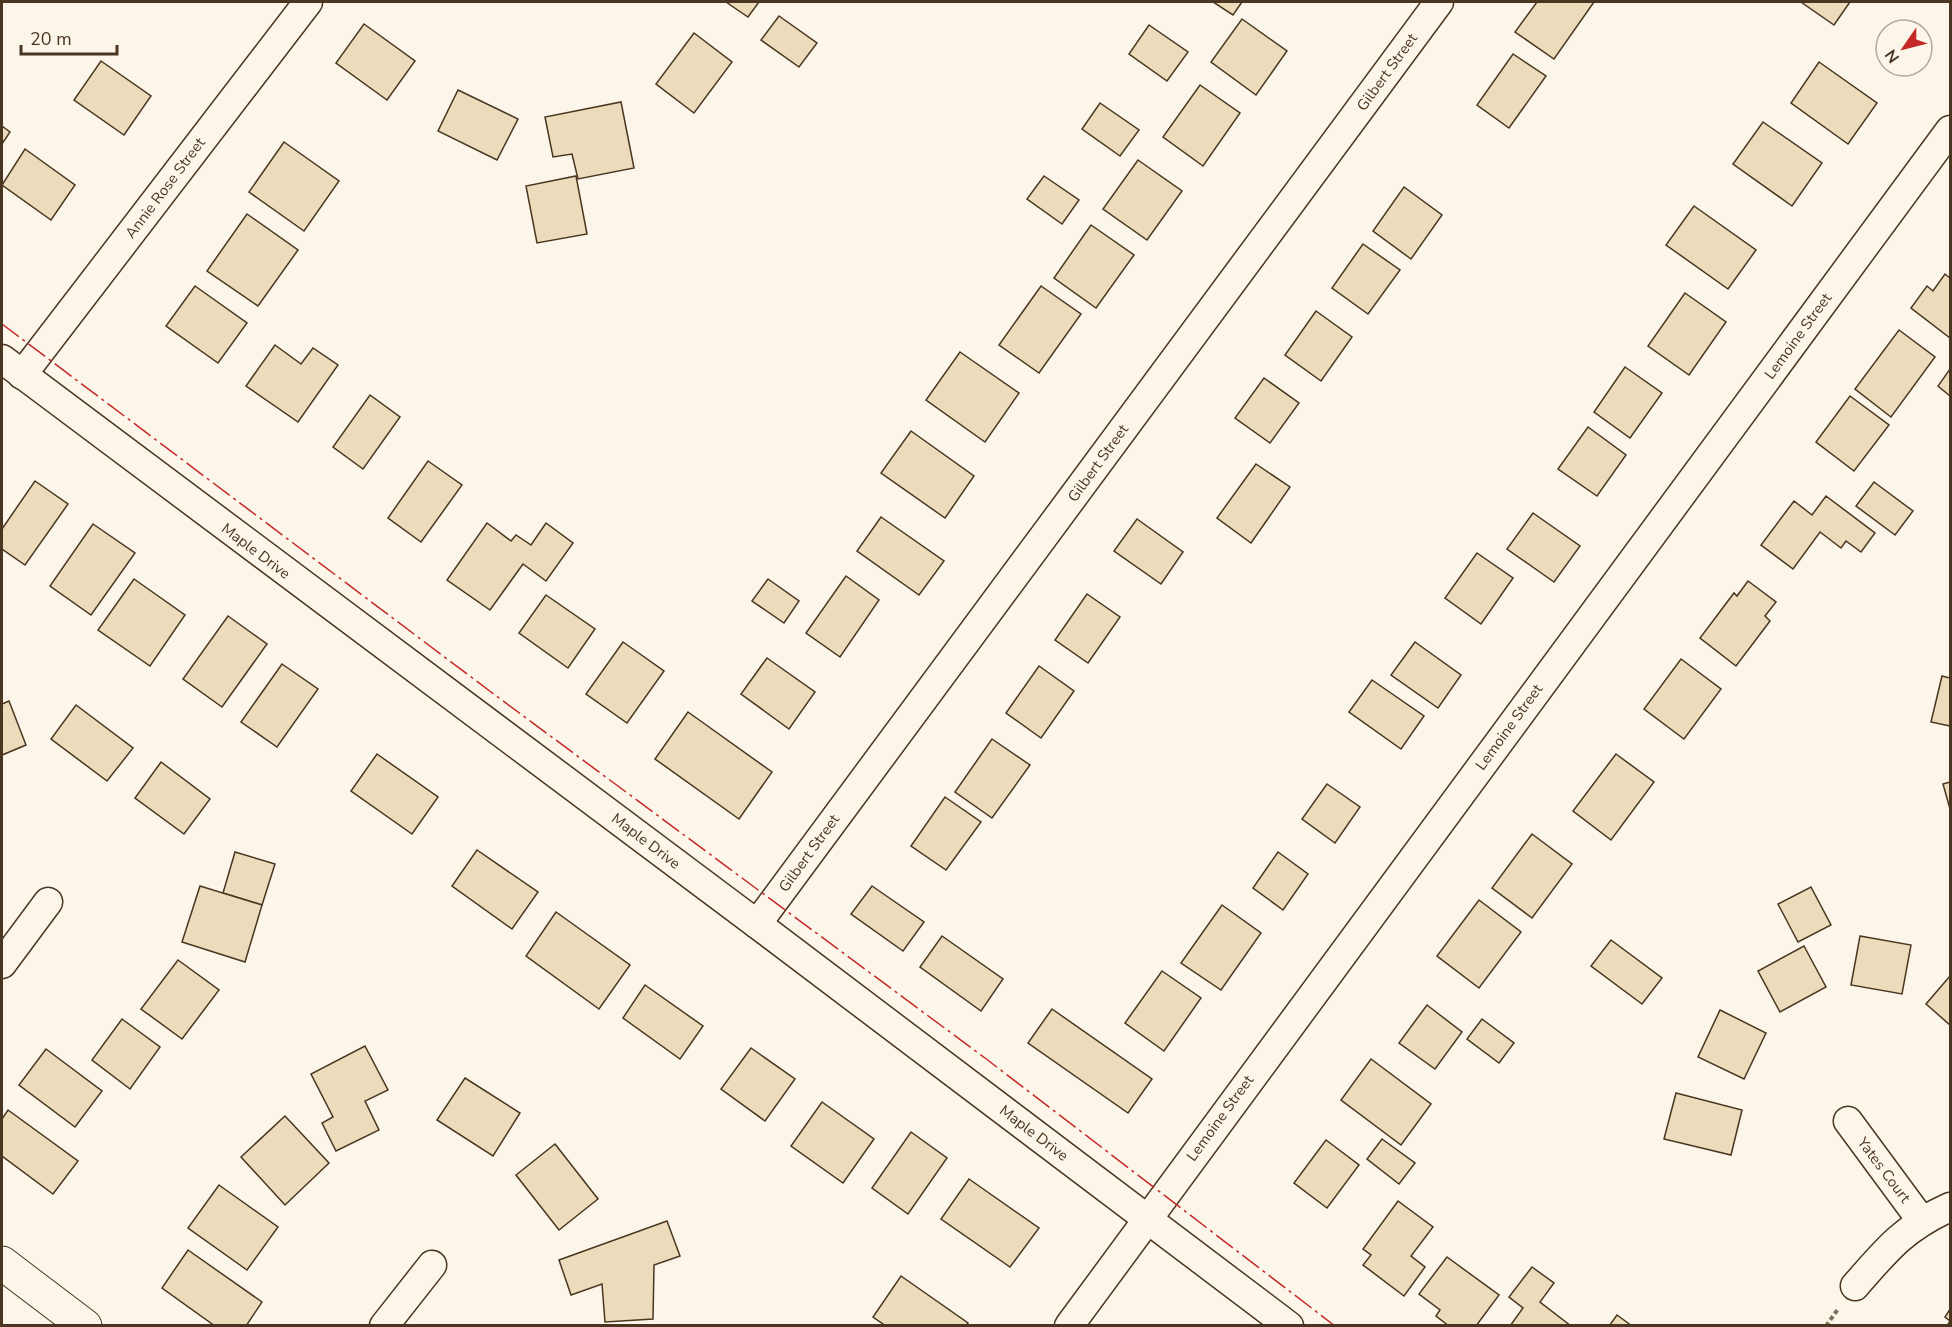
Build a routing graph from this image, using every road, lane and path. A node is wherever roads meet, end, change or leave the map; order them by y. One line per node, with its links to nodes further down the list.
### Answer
1 (308, 2): 4 (street, Annie Rose Street)
2 (1438, 2): 6 (street, Gilbert Street)
3 (1950, 130): 10 (street, Lemoine Street)
4 (12, 367): 6 (street, Maple Drive)
5 (48, 902): 7 (street)
6 (757, 924): 10 (street, Maple Drive)
7 (2, 964)
8 (1848, 1121): 11 (street, Yates Court)
9 (1950, 1206): 11 (street)
10 (1146, 1218): 17 (street, Lemoine Street); 18 (street, Maple Drive)
11 (1921, 1220): 14 (street)
12 (2, 1263): 15 (street)
13 (432, 1265): 16 (street)
14 (1855, 1286)
15 (85, 1326)
16 (384, 1326)
17 (1069, 1326)
18 (1289, 1326)

